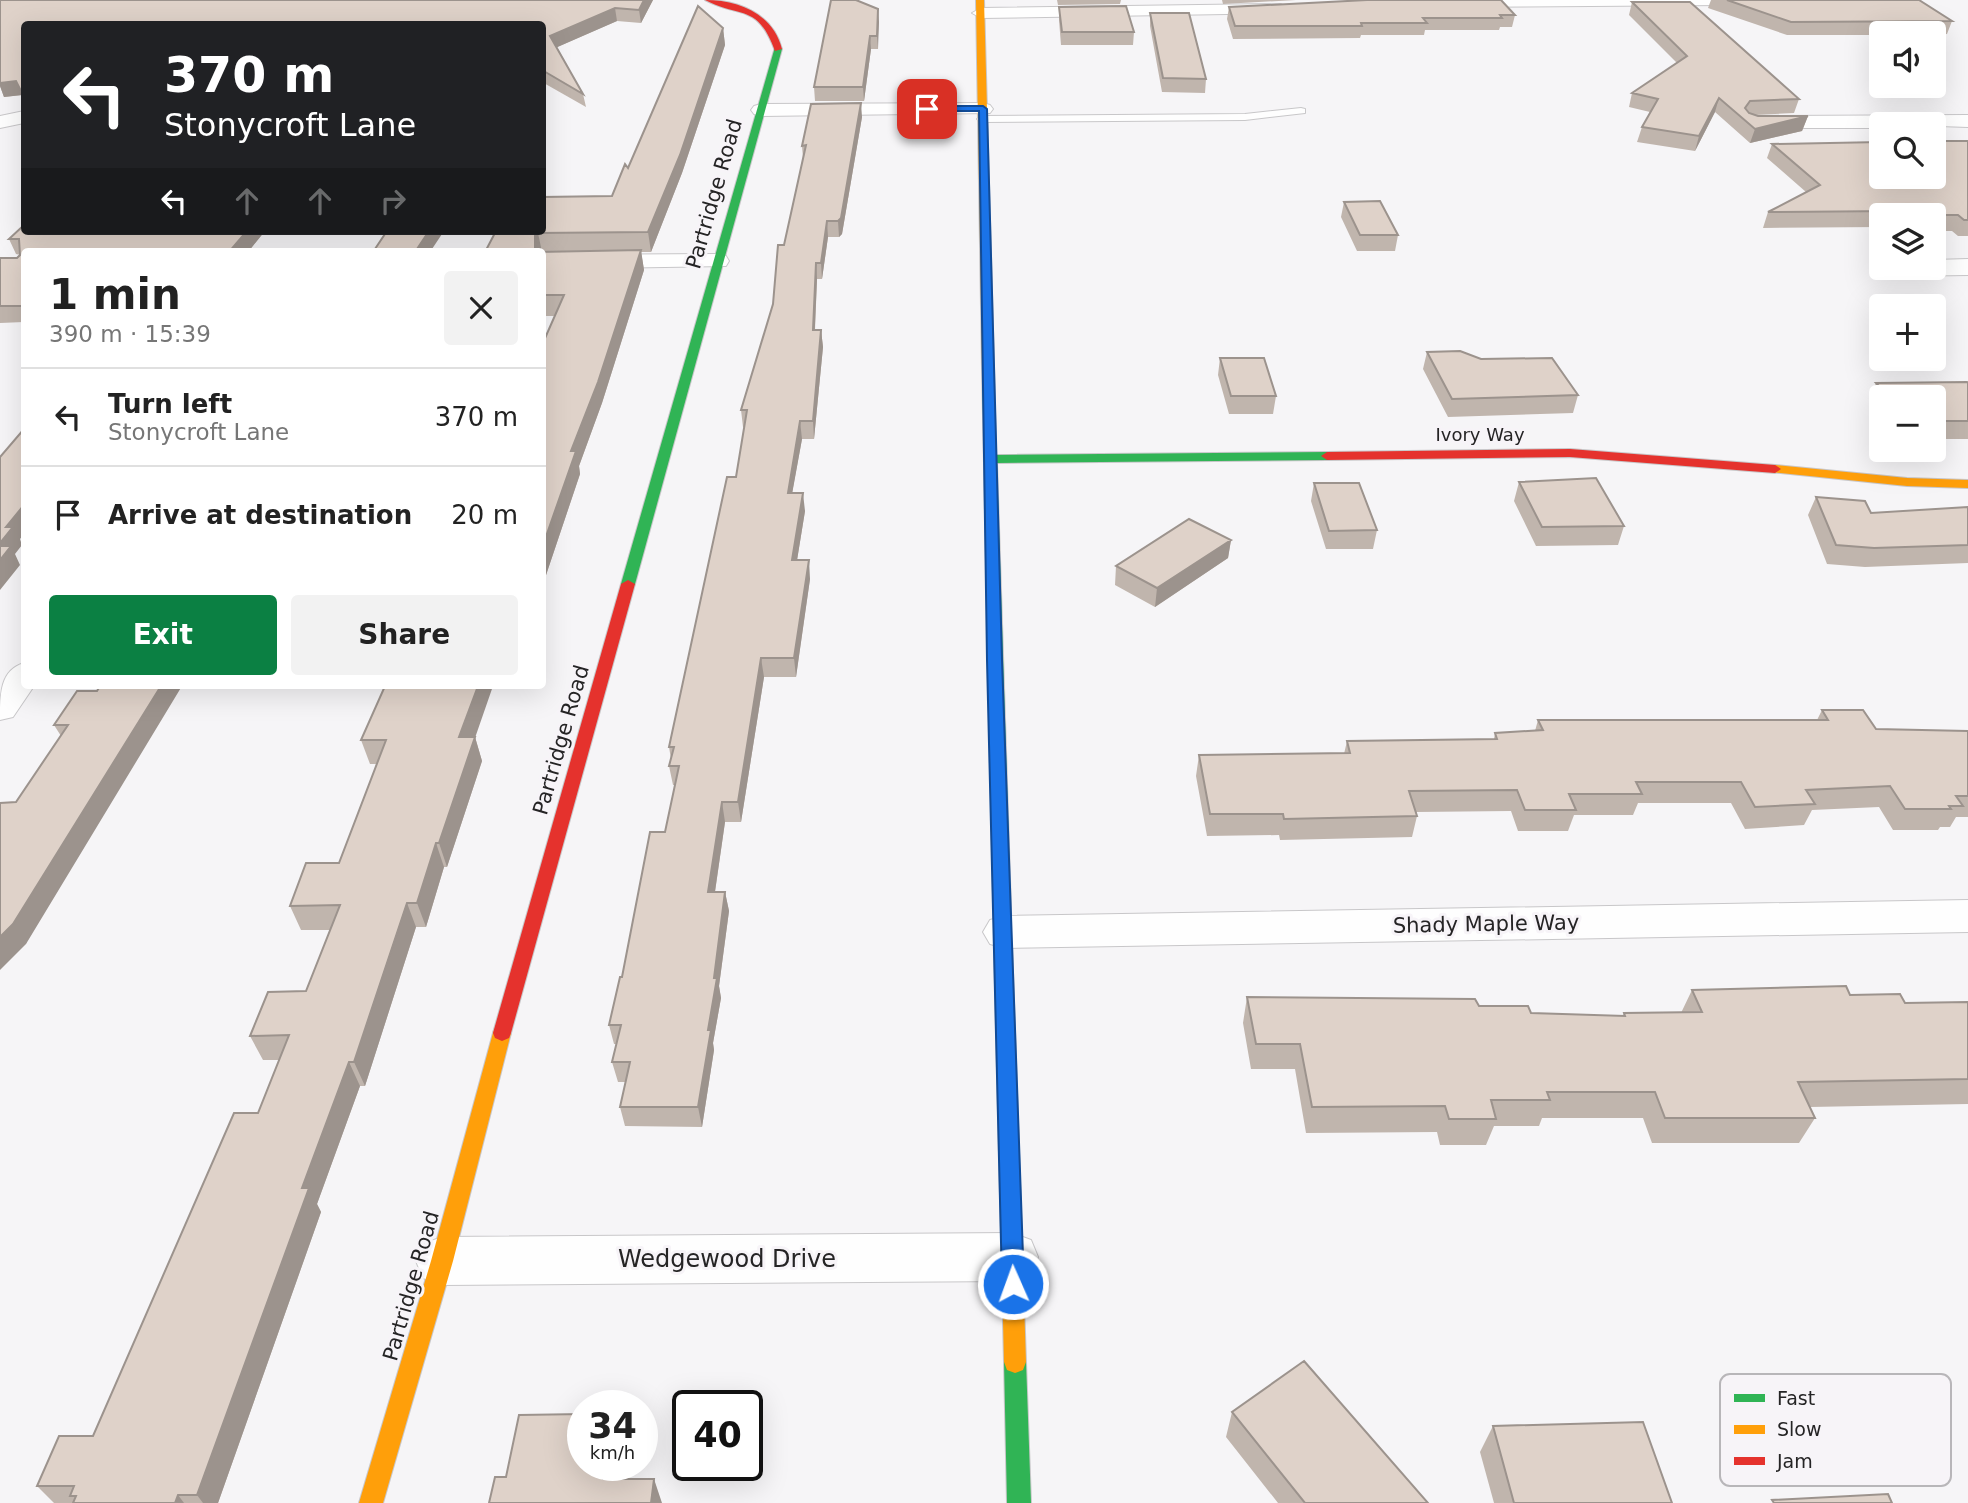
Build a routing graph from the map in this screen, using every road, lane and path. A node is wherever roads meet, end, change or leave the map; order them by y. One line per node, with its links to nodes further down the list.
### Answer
1 (709, 0): 6 (street, Partridge Road)
2 (1724, 0): 3 (street)
3 (1434, 2)
4 (980, 6): 5 (street); 8 (street)
5 (1303, 8)
6 (761, 110): 8 (street); 13 (street, Partridge Road)
7 (1301, 111): 8 (lane)
8 (983, 114): 17 (street)
9 (21, 118): 11 (street)
10 (1968, 121): 12 (street)
11 (0, 122)
12 (1754, 122)
13 (717, 261): 14 (street); 24 (street, Partridge Road)
14 (546, 262)
15 (1946, 267): 16 (street)
16 (1968, 267)
17 (990, 458): 18 (street, Ivory Way); 22 (street)
18 (1968, 484)
19 (21, 678): 20 (street)
20 (0, 708)
21 (1968, 916): 22 (street, Shady Maple Way)
22 (1004, 932): 23 (street)
23 (1012, 1257): 24 (street, Wedgewood Drive); 26 (street)
24 (442, 1261): 25 (street, Partridge Road)
25 (371, 1503)
26 (1019, 1503)

